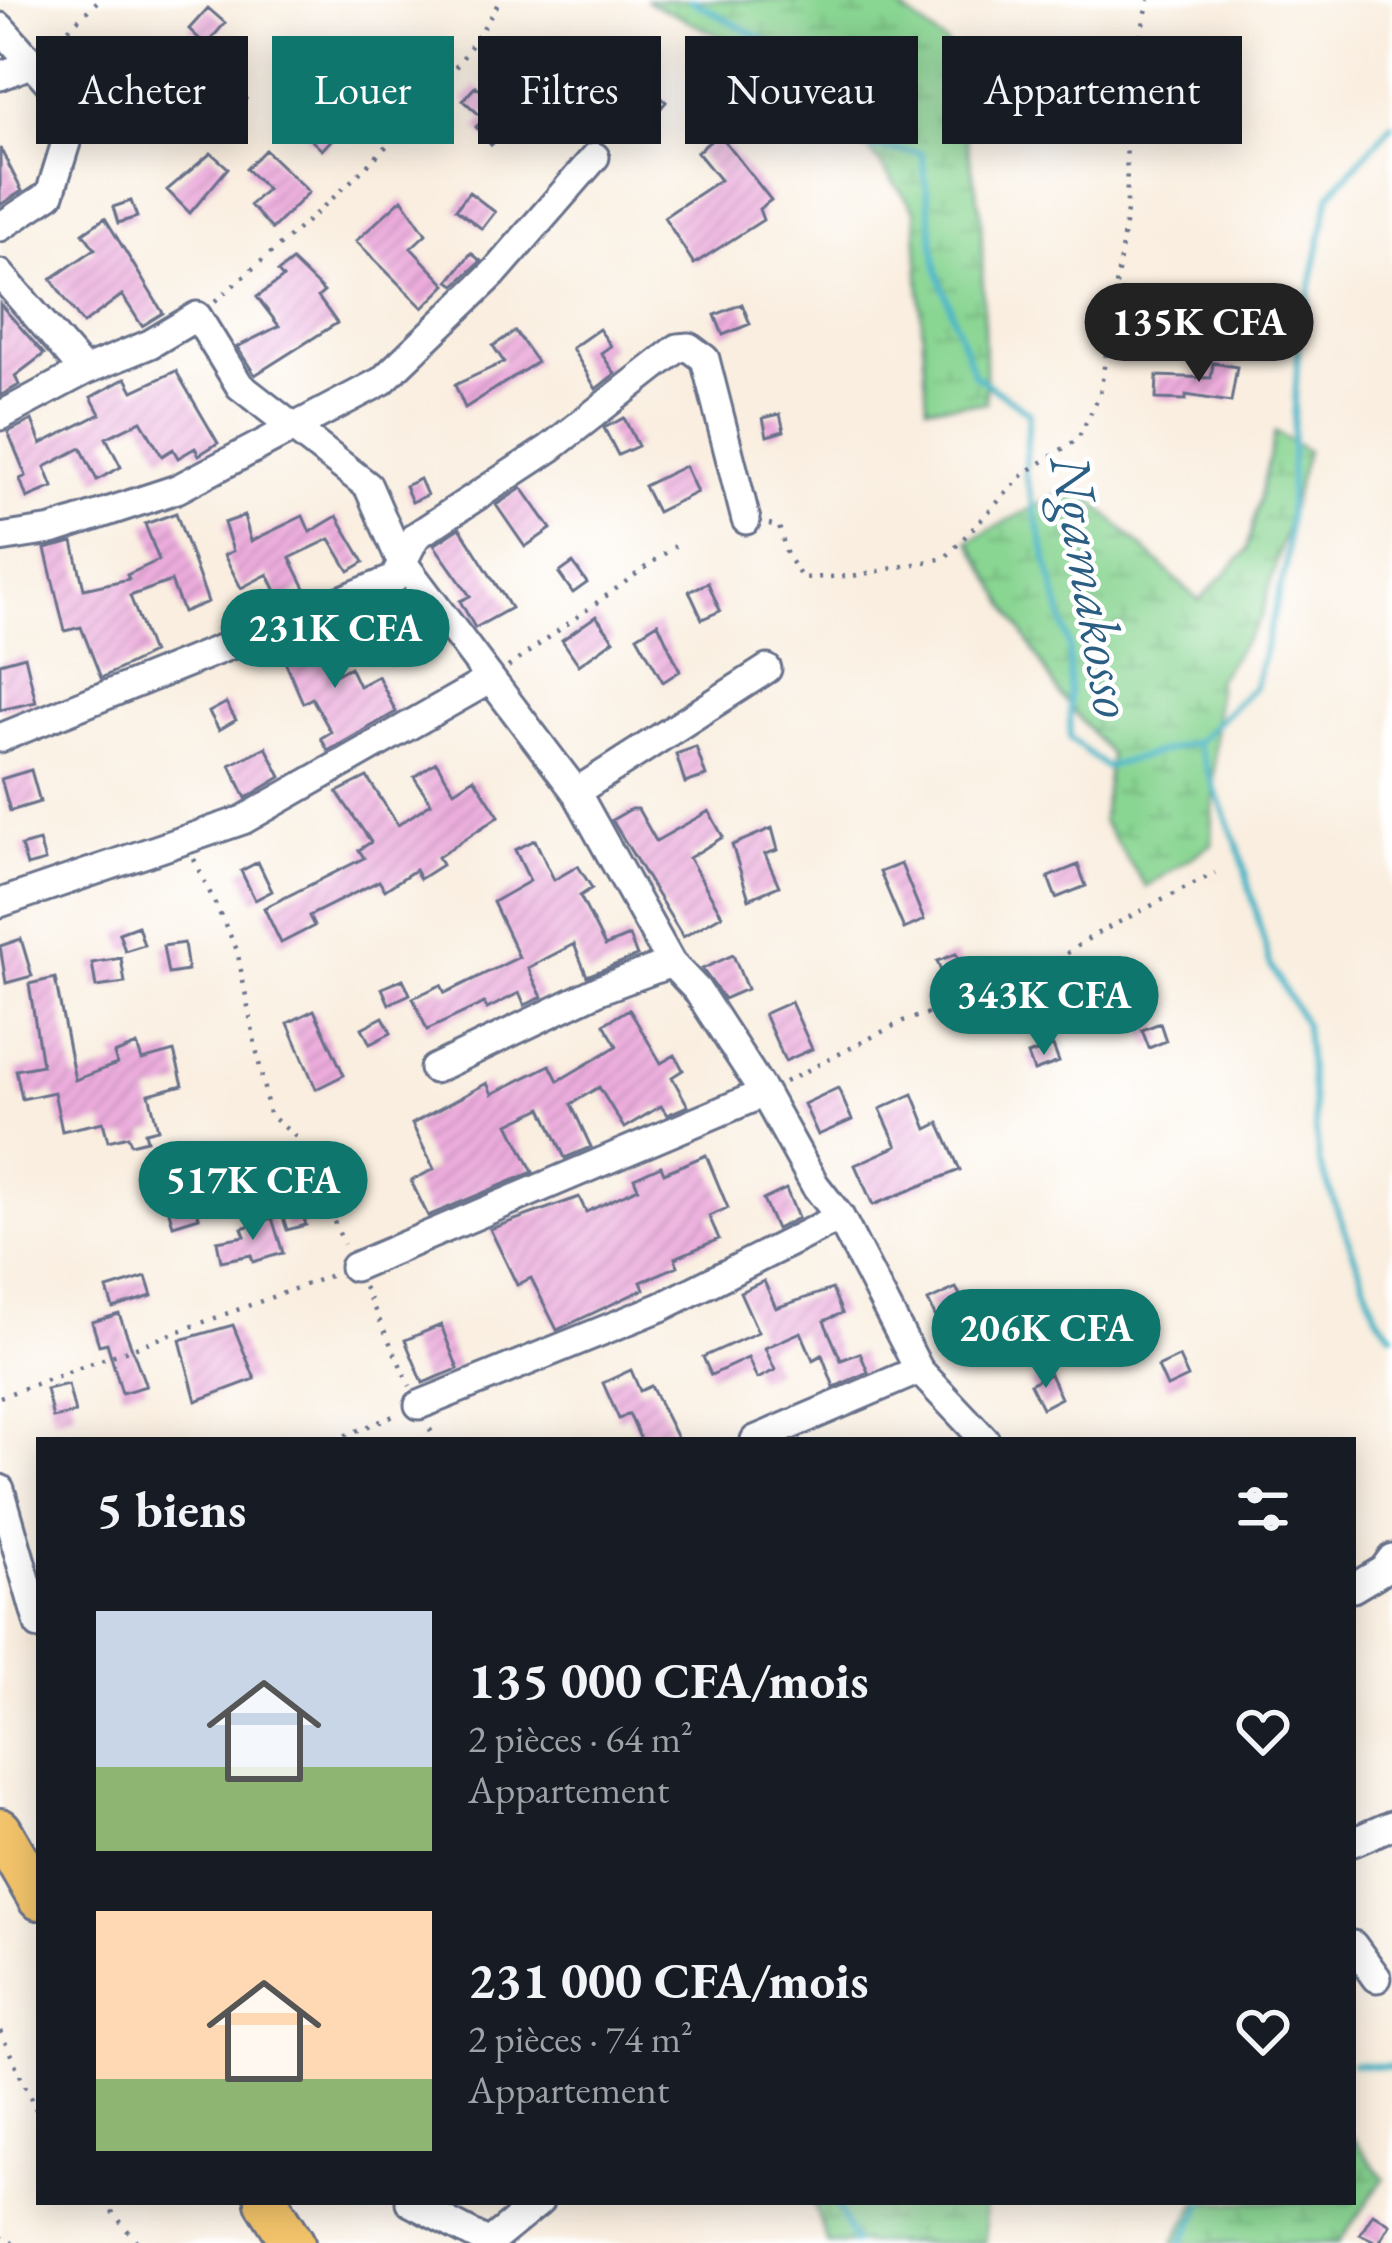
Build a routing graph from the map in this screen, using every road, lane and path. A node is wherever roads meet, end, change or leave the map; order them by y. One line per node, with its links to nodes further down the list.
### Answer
1 (99, 0): 5 (path)
2 (500, 0): 10 (path)
3 (1149, 0): 14 (path)
4 (0, 27): 5 (street)
5 (30, 64): 6 (street); 8 (street)
6 (0, 76)
7 (596, 158): 13 (street)
8 (0, 227)
9 (0, 274): 11 (street)
10 (197, 316): 11 (street); 13 (street)
11 (84, 371): 12 (street)
12 (0, 416)
13 (294, 432): 15 (street); 17 (street)
14 (746, 520): 17 (street)
15 (0, 538)
16 (675, 546): 19 (path)
17 (400, 559): 19 (street); 20 (street)
18 (767, 669): 21 (street)
19 (489, 680): 21 (street); 22 (street)
20 (0, 738)
21 (576, 792): 25 (street)
22 (187, 843): 24 (street); 29 (path)
23 (1215, 873): 27 (path)
24 (0, 903)
25 (670, 963): 26 (street); 27 (street)
26 (434, 1069)
27 (764, 1093): 28 (street); 29 (street)
28 (840, 1217): 30 (street); 32 (street)
29 (355, 1267): 31 (path); 32 (path)
30 (919, 1370): 35 (street); 36 (street)
31 (0, 1397)
32 (419, 1405): 33 (path); 34 (path)
33 (341, 1437)
34 (434, 1437)
35 (762, 1437)
36 (982, 1437)
37 (0, 1489): 40 (street)
38 (1392, 1558): 39 (street)
39 (1356, 1586)
40 (36, 1615)
41 (1392, 1826): 43 (street)
42 (0, 1830): 44 (main road)
43 (1356, 1841)
44 (36, 1893)
45 (1356, 1949): 46 (street)
46 (1377, 1978)
47 (0, 2031): 48 (path)
48 (36, 2109)
49 (106, 2205): 55 (path)
50 (269, 2205): 56 (main road)
51 (416, 2205): 57 (street)
52 (535, 2205): 57 (street)
53 (0, 2237): 54 (path)
54 (13, 2243)
55 (138, 2243)
56 (293, 2243)
57 (489, 2243)

